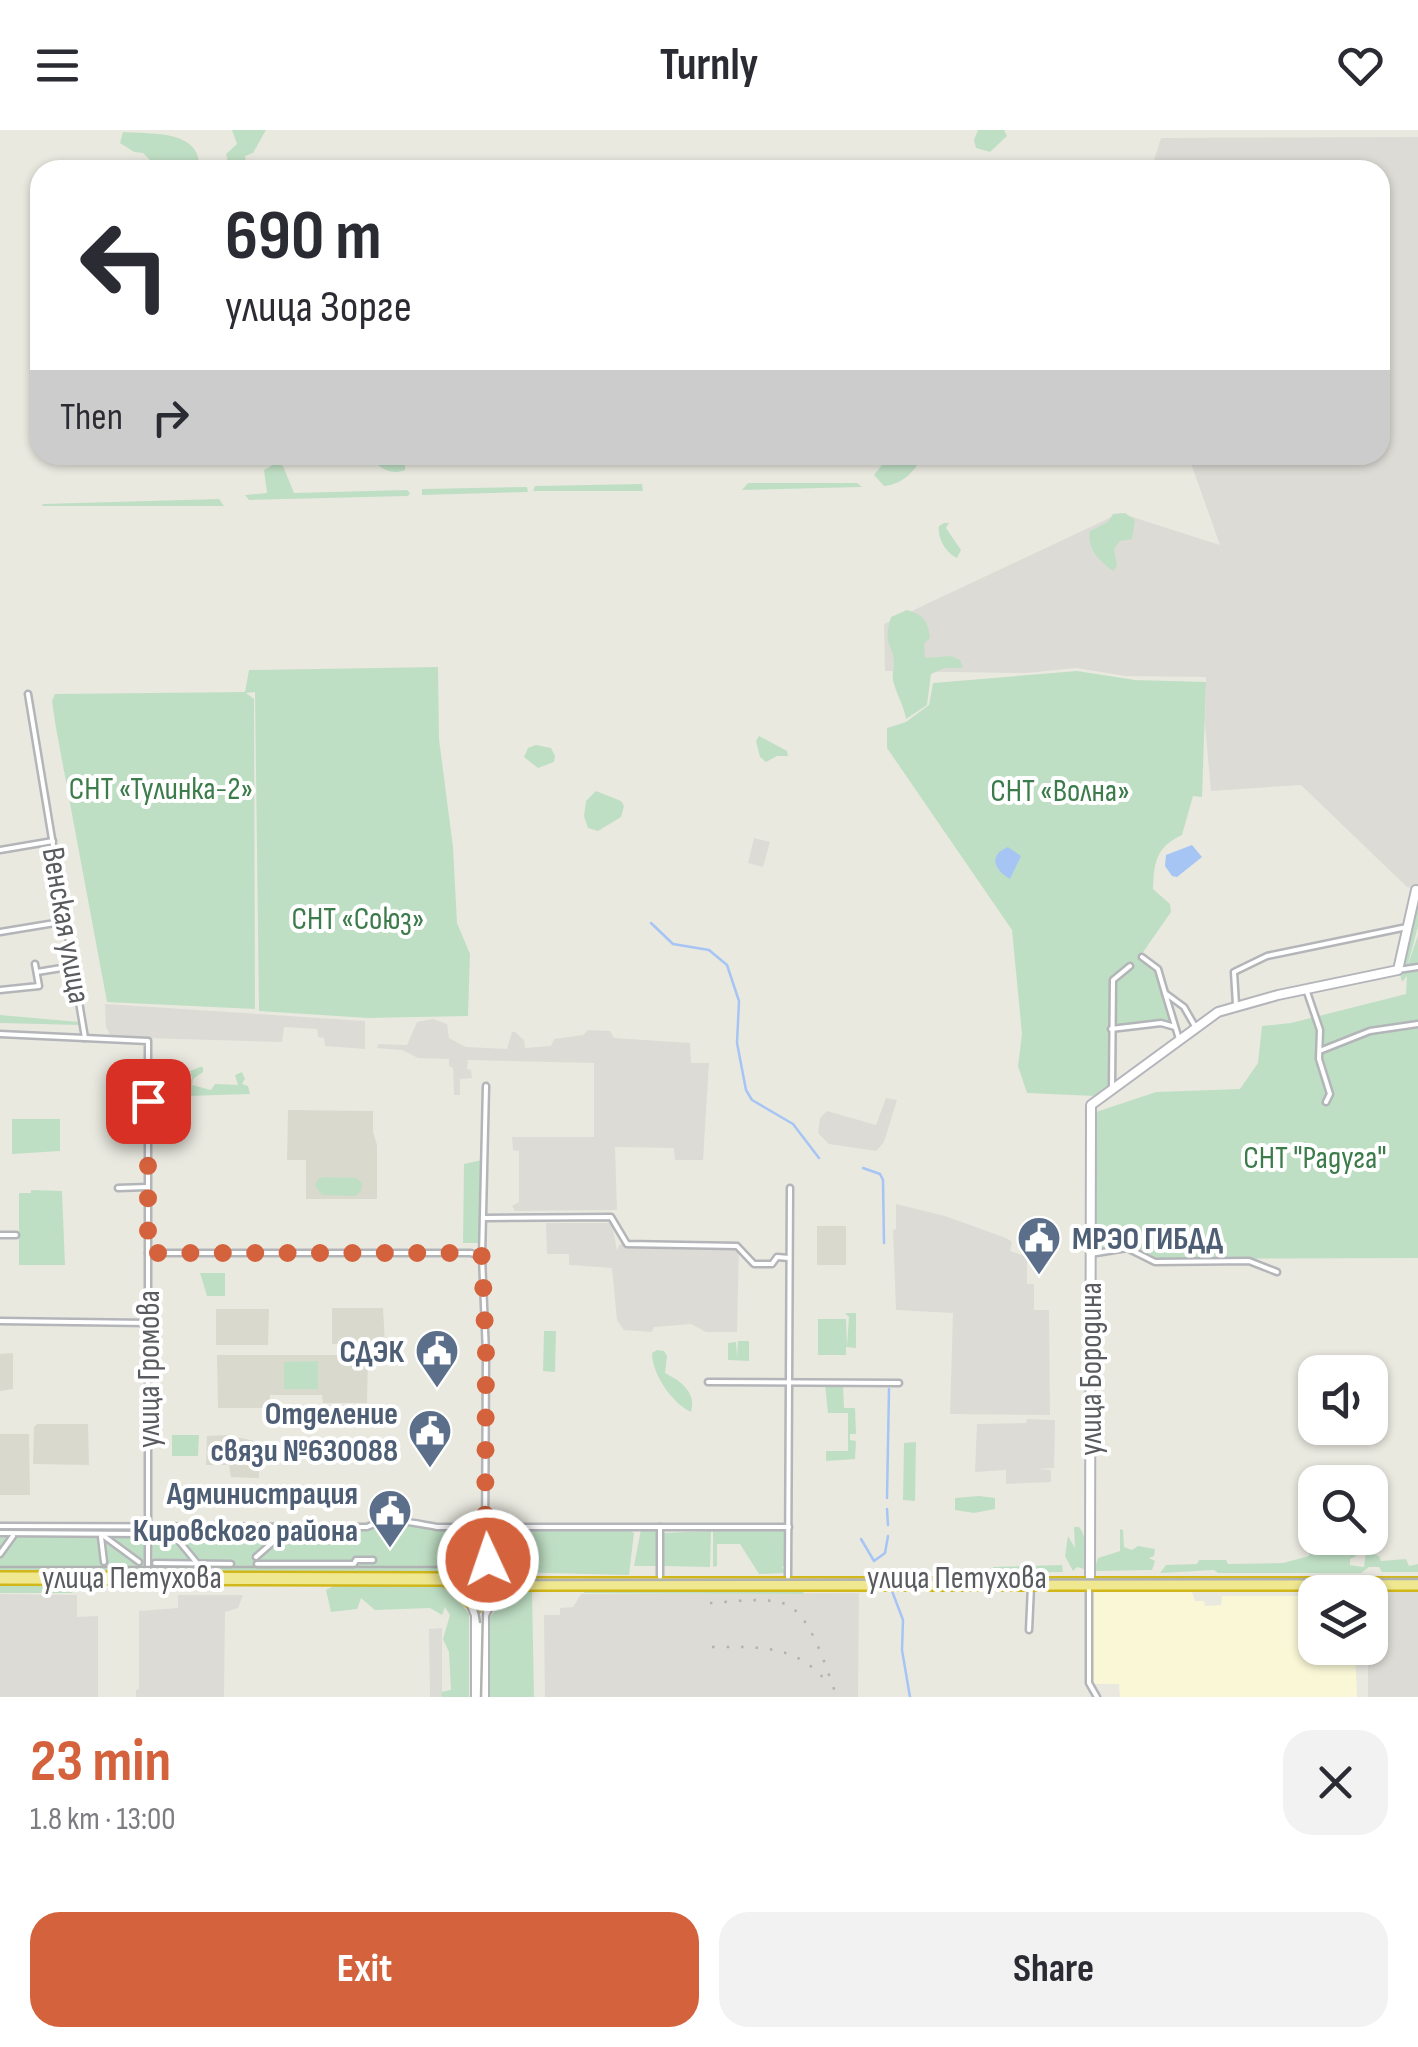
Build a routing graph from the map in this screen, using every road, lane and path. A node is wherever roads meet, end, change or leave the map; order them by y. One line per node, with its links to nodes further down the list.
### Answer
1 (28, 694): 2 (street, Венская улица)
2 (53, 841): 3 (street); 5 (street, Венская улица)
3 (0, 850)
4 (1416, 890): 6 (main road)
5 (67, 922): 7 (street); 10 (street, Венская улица)
6 (1407, 927): 13 (main road); 18 (street)
7 (0, 932)
8 (1142, 957): 17 (street)
9 (35, 964): 14 (street)
10 (74, 966): 14 (street); 24 (street, Венская улица)
11 (1130, 966): 22 (street)
12 (1418, 967): 13 (street)
13 (1398, 970): 15 (main road, улица Бородина)
14 (36, 972): 16 (street)
15 (1306, 989): 18 (main road, улица Бородина); 26 (street)
16 (0, 990)
17 (1165, 993): 20 (street); 21 (street)
18 (1236, 1005): 21 (main road, улица Бородина)
19 (1418, 1024): 26 (street)
20 (1175, 1028): 22 (street); 25 (street)
21 (1196, 1028): 25 (main road, улица Бородина)
22 (1111, 1030): 28 (street)
23 (0, 1034): 24 (street)
24 (85, 1038): 30 (street, улица Громова)
25 (1179, 1040): 28 (main road, улица Бородина)
26 (1321, 1050): 29 (street)
27 (486, 1086): 33 (street)
28 (1112, 1088): 37 (main road, улица Бородина)
29 (1326, 1102)
30 (148, 1187): 31 (street); 36 (street, улица Громова)
31 (118, 1188)
32 (790, 1188): 39 (street)
33 (484, 1218): 38 (street); 39 (street)
34 (0, 1235): 35 (street)
35 (16, 1235)
36 (148, 1253): 38 (street); 42 (street, улица Громова)
37 (1090, 1254): 40 (street); 75 (main road, улица Бородина)
38 (482, 1256): 51 (street)
39 (789, 1258): 44 (street)
40 (1277, 1272)
41 (0, 1321): 42 (street)
42 (148, 1323): 49 (street, улица Громова)
43 (708, 1382): 44 (street)
44 (790, 1382): 45 (street); 52 (street)
45 (898, 1383)
46 (0, 1526): 47 (street)
47 (24, 1526): 48 (street); 54 (street)
48 (100, 1526): 49 (street); 55 (street)
49 (148, 1526): 51 (street); 69 (street, улица Громова)
50 (660, 1526): 51 (street); 52 (street); 70 (street)
51 (486, 1527): 59 (street)
52 (789, 1528): 71 (street)
53 (0, 1534): 54 (street)
54 (14, 1534): 55 (street); 60 (street)
55 (101, 1534): 56 (street); 62 (street); 63 (street)
56 (144, 1534)
57 (174, 1535): 65 (street)
58 (281, 1536): 61 (street)
59 (485, 1551): 67 (street); 68 (street)
60 (0, 1554)
61 (372, 1560)
62 (104, 1562)
63 (139, 1562)
64 (155, 1563): 65 (street)
65 (197, 1563): 66 (street)
66 (231, 1564)
67 (467, 1570): 68 (highway); 73 (highway, улица Петухова); 77 (highway)
68 (496, 1570): 70 (highway, улица Петухова); 78 (highway)
69 (148, 1577): 72 (highway, улица Петухова); 73 (highway, улица Петухова)
70 (660, 1577): 71 (highway, улица Петухова)
71 (788, 1577): 75 (highway, улица Петухова)
72 (0, 1578)
73 (444, 1579): 77 (highway)
74 (1418, 1580): 75 (highway, улица Петухова)
75 (1090, 1581): 76 (highway, улица Петухова); 84 (street)
76 (1031, 1584): 78 (highway, улица Петухова); 81 (street)
77 (460, 1589): 79 (highway)
78 (500, 1591): 80 (highway)
79 (471, 1602): 80 (highway); 82 (main road)
80 (490, 1602): 82 (main road)
81 (1029, 1630)
82 (480, 1668): 83 (main road)
83 (480, 1694)
84 (1096, 1697)

